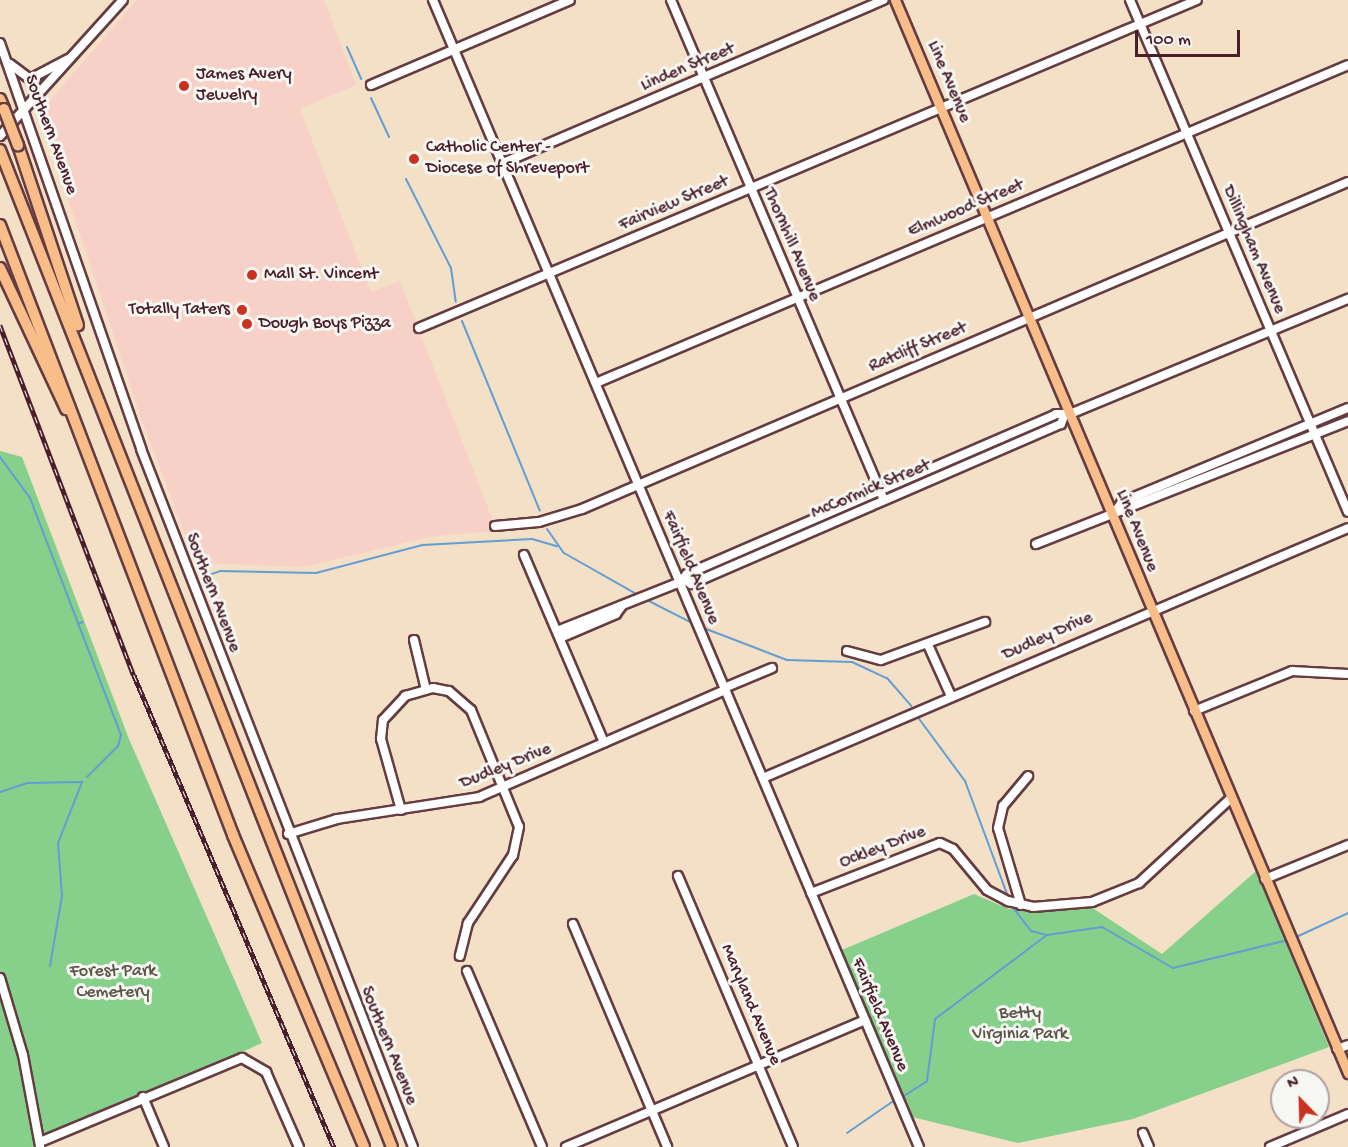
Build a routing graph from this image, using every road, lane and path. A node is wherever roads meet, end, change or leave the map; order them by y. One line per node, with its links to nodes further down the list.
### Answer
1 (123, 0): 12 (street)
2 (433, 0): 11 (street, Fairfield Avenue)
3 (570, 0): 11 (street)
4 (671, 0): 15 (street, Thornhill Avenue)
5 (884, 0): 15 (street, Linden Street)
6 (895, 0): 18 (main road, Line Avenue)
7 (1130, 0): 9 (street, Dillingham Avenue)
8 (1197, 0): 9 (street, Fairview Street)
9 (1140, 24): 18 (street, Fairview Street); 20 (street, Dillingham Avenue)
10 (0, 43): 13 (street, Southern Avenue)
11 (454, 50): 16 (street); 23 (street, Fairfield Avenue)
12 (74, 55): 13 (street); 19 (street)
13 (6, 60): 19 (street, Southern Avenue)
14 (1348, 64): 20 (street, Elmwood Street)
15 (704, 78): 23 (street, Linden Street); 25 (street, Thornhill Avenue)
16 (371, 85)
17 (2, 104): 44 (highway, bridge)
18 (940, 106): 25 (street, Fairview Street); 26 (main road, Line Avenue)
19 (26, 110): 21 (street); 77 (street, Southern Avenue)
20 (1187, 133): 26 (street, Elmwood Street); 28 (street, Dillingham Avenue)
21 (0, 136)
22 (1, 153): 44 (highway)
23 (503, 163): 30 (street, Fairfield Avenue)
24 (1348, 182): 28 (street, Ratcliff Street)
25 (751, 187): 30 (street, Fairview Street); 31 (street, Thornhill Avenue)
26 (987, 216): 31 (street, Elmwood Street); 33 (main road, Line Avenue)
27 (0, 225): 42 (highway)
28 (1229, 232): 33 (street, Ratcliff Street); 35 (street, Dillingham Avenue)
29 (0, 268): 42 (highway)
30 (549, 273): 34 (street, Fairview Street); 36 (street, Fairfield Avenue)
31 (797, 297): 36 (street, Elmwood Street); 37 (street, Thornhill Avenue)
32 (1348, 299): 35 (street, McCormick Street)
33 (1029, 316): 37 (street, Ratcliff Street); 39 (main road, Line Avenue)
34 (419, 328)
35 (1270, 331): 39 (street, McCormick Street); 41 (street, Dillingham Avenue)
36 (596, 383): 47 (street, Fairfield Avenue)
37 (840, 398): 47 (street, Ratcliff Street); 48 (street, Thornhill Avenue)
38 (1348, 408): 41 (street)
39 (1067, 415): 45 (street, McCormick Street); 46 (street, McCormick Street); 50 (main road, Line Avenue)
40 (1348, 421): 43 (street)
41 (1311, 424): 43 (street, Dillingham Avenue); 50 (street)
42 (79, 430): 99 (highway)
43 (1315, 435): 50 (street); 51 (street, Dillingham Avenue)
44 (113, 440): 100 (highway)
45 (974, 449): 46 (street); 48 (street, McCormick Street)
46 (978, 460): 49 (street, McCormick Street)
47 (639, 485): 52 (street, Ratcliff Street); 58 (street, Fairfield Avenue)
48 (880, 490): 49 (street, Thornhill Avenue); 54 (street, McCormick Street)
49 (884, 501): 56 (street, McCormick Street)
50 (1114, 511): 55 (street); 59 (main road, Line Avenue)
51 (1348, 512)
52 (495, 526)
53 (1348, 528): 59 (street, Dudley Drive)
54 (776, 535): 56 (street); 58 (street, McCormick Street)
55 (1036, 544)
56 (780, 545): 58 (street, McCormick Street)
57 (524, 555): 61 (street)
58 (683, 581): 61 (street); 67 (street, Fairfield Avenue)
59 (1151, 609): 69 (street, Dudley Drive); 70 (main road, Line Avenue)
60 (985, 622): 63 (street)
61 (558, 634): 71 (street)
62 (414, 640): 68 (street)
63 (929, 647): 64 (street); 69 (street)
64 (847, 651)
65 (772, 668): 67 (street, Dudley Drive)
66 (1348, 674): 70 (street)
67 (725, 689): 71 (street, Dudley Drive); 73 (street, Fairfield Avenue)
68 (426, 690): 74 (street); 76 (street)
69 (951, 696): 73 (street, Dudley Drive)
70 (1194, 711): 75 (main road, Line Avenue)
71 (604, 743): 74 (street, Dudley Drive)
72 (1028, 776): 82 (street)
73 (763, 778): 81 (street, Fairfield Avenue)
74 (503, 787): 76 (street, Dudley Drive); 84 (street)
75 (1231, 798): 80 (main road, Line Avenue); 82 (street, Ockley Drive)
76 (401, 810): 77 (street, Dudley Drive)
77 (288, 834): 101 (street, Southern Avenue)
78 (1348, 845): 80 (street)
79 (678, 876): 90 (street, Maryland Avenue)
80 (1265, 879): 89 (main road, Line Avenue)
81 (811, 893): 82 (street, Ockley Drive); 87 (street, Fairfield Avenue)
82 (1021, 905)
83 (573, 924): 93 (street)
84 (460, 956)
85 (467, 971): 102 (street)
86 (0, 978): 96 (street)
87 (865, 1020): 90 (street); 106 (street, Fairfield Avenue)
88 (1348, 1045): 89 (street)
89 (1337, 1049): 91 (main road, Line Avenue)
90 (759, 1065): 93 (street); 105 (street, Maryland Avenue)
91 (1348, 1073)
92 (143, 1097): 96 (street); 97 (street); 98 (street)
93 (652, 1111): 103 (street); 104 (street)
94 (1348, 1114): 108 (street)
95 (1143, 1133): 107 (street)
96 (40, 1145)
97 (164, 1147)
98 (299, 1147)
99 (364, 1147)
100 (392, 1147)
101 (413, 1147)
102 (542, 1147)
103 (566, 1147)
104 (667, 1147)
105 (794, 1147)
106 (918, 1147)
107 (1149, 1147)
108 (1270, 1147)

